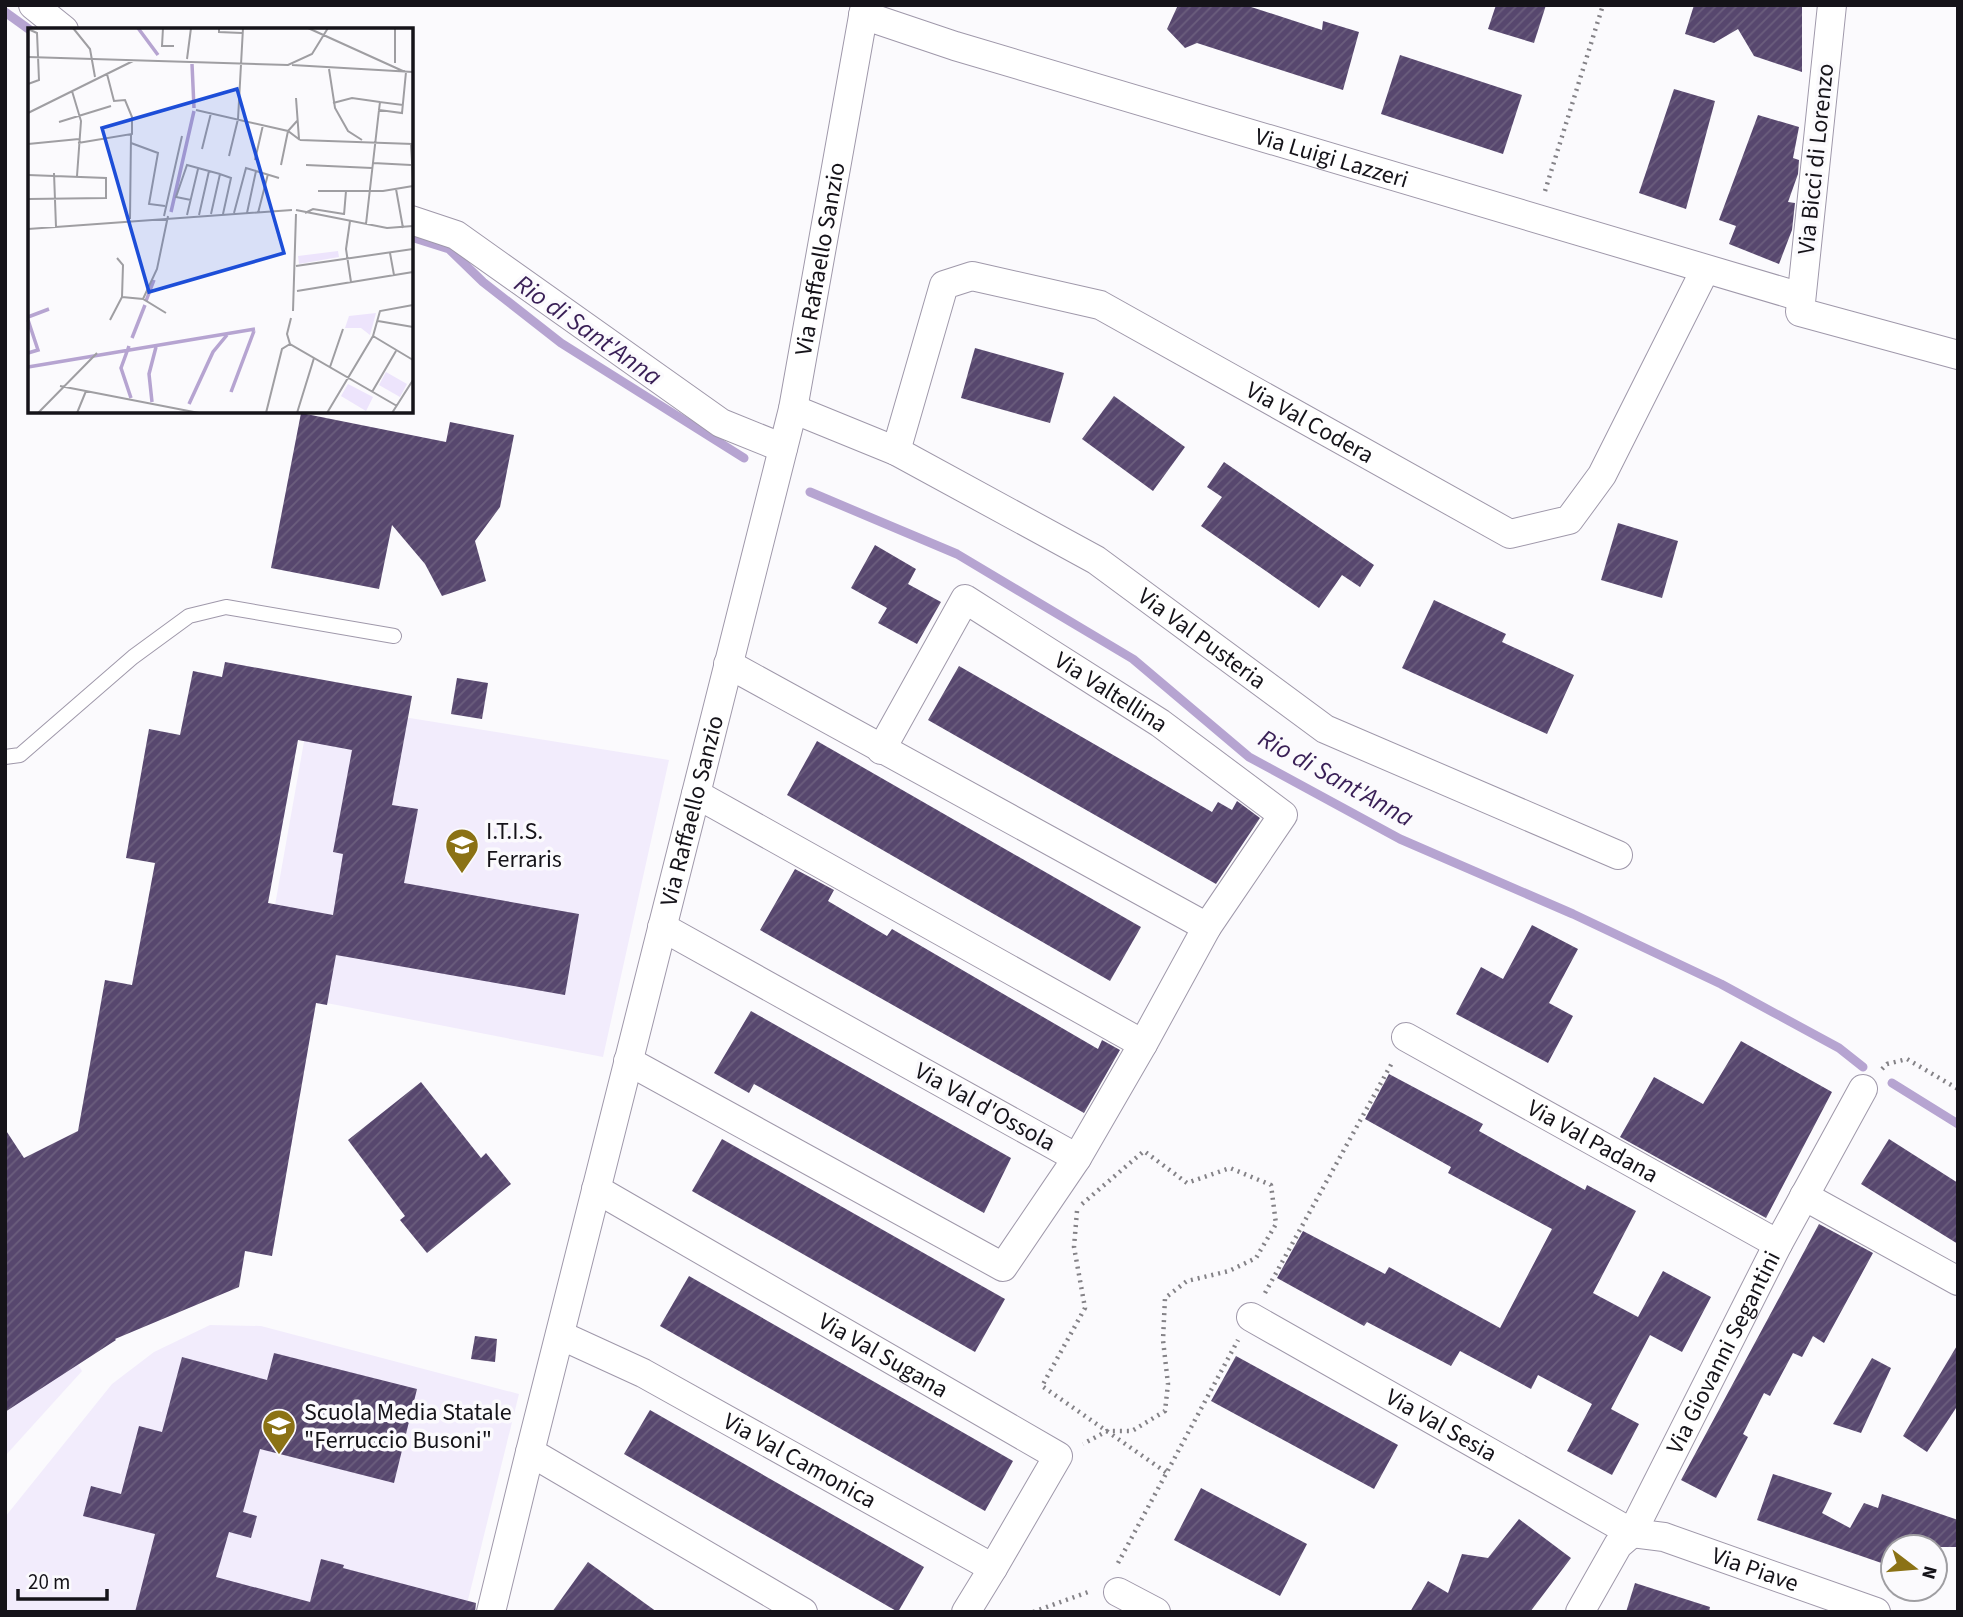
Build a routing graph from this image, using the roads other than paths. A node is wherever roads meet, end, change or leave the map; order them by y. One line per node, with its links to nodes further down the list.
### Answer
1 (33, 5): 4 (street)
2 (1832, 5): 7 (street, Via Bicci di Lorenzo)
3 (864, 10): 6 (street, Via Luigi Lazzeri); 9 (street, Via Raffaello Sanzio)
4 (62, 28)
5 (413, 220): 10 (street)
6 (1705, 270): 7 (street, Via Luigi Lazzeri); 11 (street, Via Val Codera)
7 (1801, 305): 8 (street, Via Luigi Lazzeri)
8 (1958, 355)
9 (793, 409): 10 (street, Via Raffaello Sanzio); 11 (street, Via Val Pusteria)
10 (783, 448): 13 (street, Via Raffaello Sanzio)
11 (896, 451): 17 (street, Via Val Pusteria)
12 (394, 636): 15 (lane)
13 (729, 664): 14 (street); 16 (street, Via Raffaello Sanzio)
14 (881, 750): 19 (street); 19 (street, Via Valtellina)
15 (5, 757)
16 (696, 794): 18 (street, Via Raffaello Sanzio); 21 (street)
17 (1618, 855)
18 (662, 927): 22 (street, Via Raffaello Sanzio); 24 (street, Via Val d'Ossola)
19 (1207, 927): 21 (street, Via Valtellina)
20 (1406, 1037): 27 (street, Via Val Padana)
21 (1143, 1044): 24 (street, Via Valtellina)
22 (628, 1061): 24 (street, Via Val d'Ossola); 25 (street, Via Raffaello Sanzio)
23 (1863, 1089): 26 (street, Via Giovanni Segantini)
24 (1077, 1158)
25 (596, 1189): 30 (street, Via Raffaello Sanzio); 33 (street, Via Val Sugana)
26 (1804, 1196): 27 (street, Via Giovanni Segantini); 28 (street)
27 (1778, 1244): 32 (street, Via Giovanni Segantini)
28 (1958, 1280)
29 (1251, 1317): 32 (street, Via Val Sesia)
30 (560, 1335): 31 (street, Via Raffaello Sanzio); 33 (street, Via Val Camonica)
31 (530, 1452): 35 (street, Via Raffaello Sanzio); 36 (street)
32 (1632, 1533): 39 (street, Via Giovanni Segantini); 40 (street, Via Piave)
33 (993, 1568): 37 (street)
34 (1118, 1592): 38 (street)
35 (491, 1612)
36 (803, 1612)
37 (966, 1612)
38 (1156, 1612)
39 (1580, 1612)
40 (1876, 1612)

